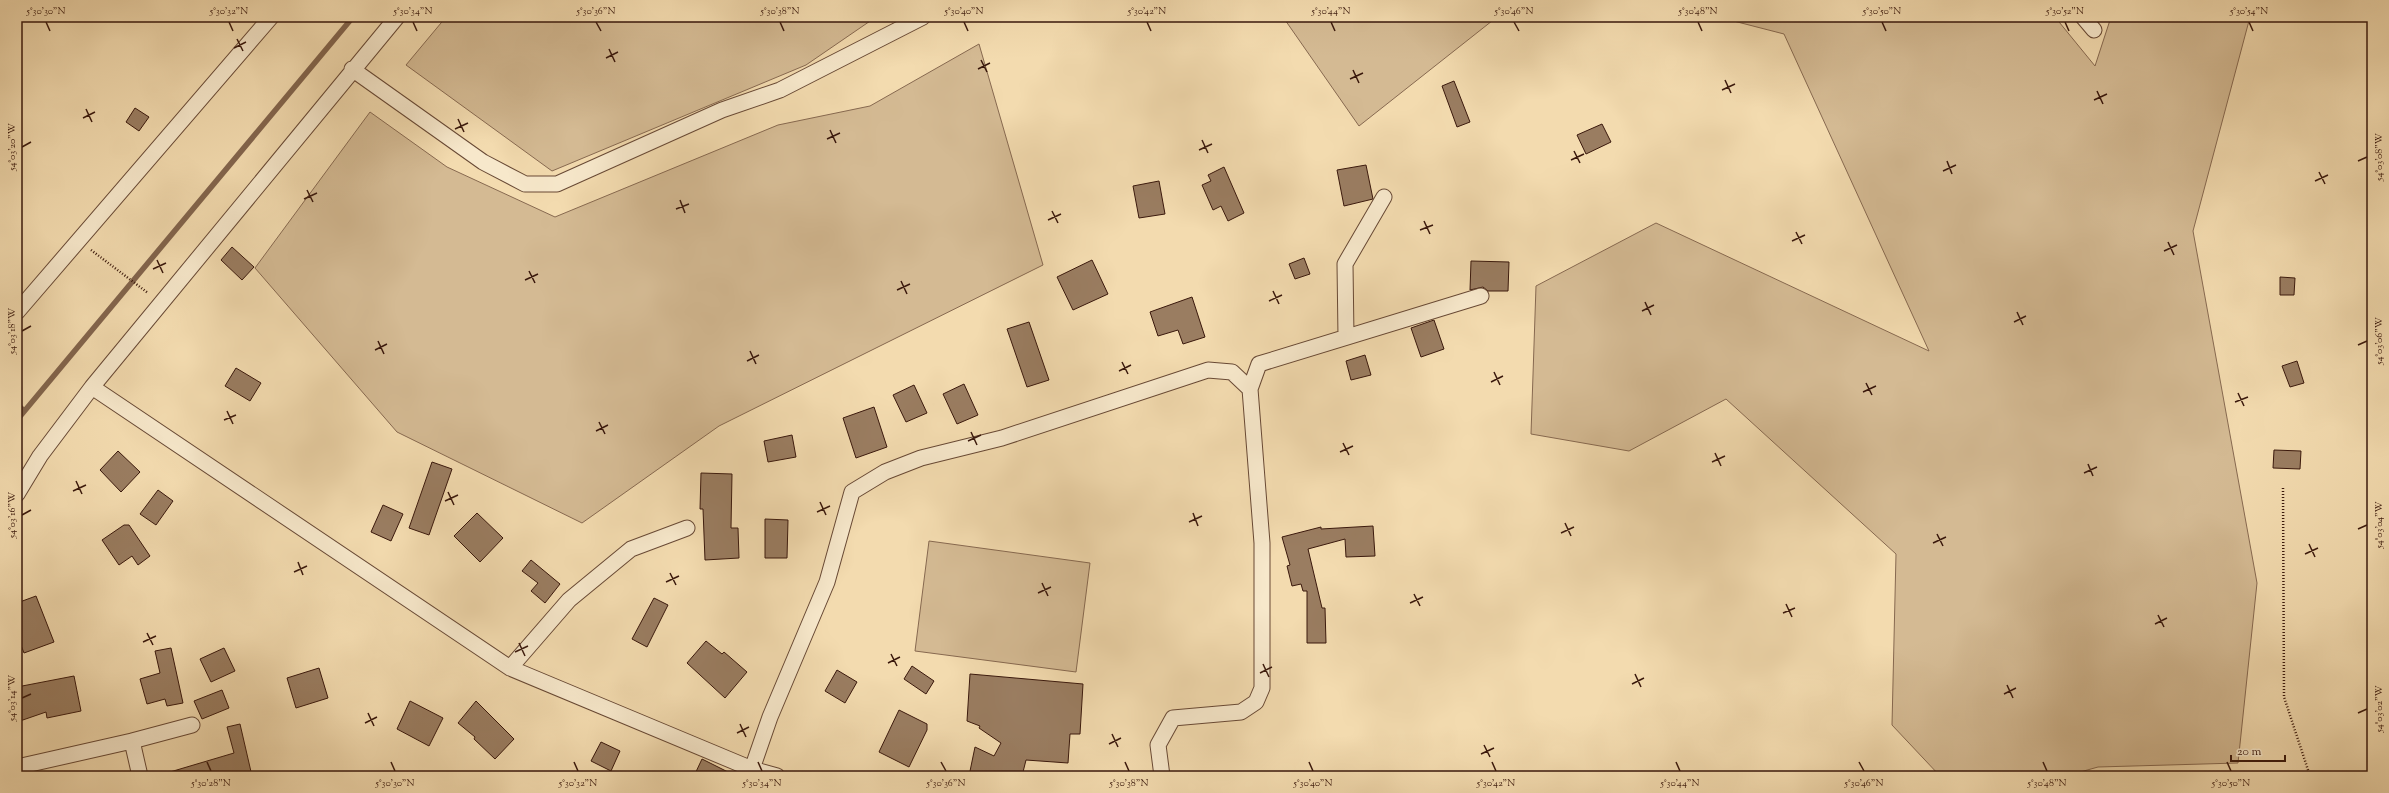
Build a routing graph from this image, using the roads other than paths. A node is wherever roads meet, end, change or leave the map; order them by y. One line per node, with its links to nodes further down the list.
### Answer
1 (271, 17): 9 (street)
2 (397, 17): 6 (street)
3 (923, 17): 6 (street)
4 (2083, 17): 5 (street)
5 (2094, 30)
6 (352, 69): 11 (street)
7 (1384, 197): 10 (street)
8 (1481, 296): 10 (street)
9 (17, 312)
10 (1346, 337): 12 (street)
11 (92, 387): 13 (street); 15 (street)
12 (1250, 389): 19 (street); 22 (street)
13 (17, 494)
14 (687, 528): 15 (street)
15 (510, 668): 19 (street)
16 (192, 725): 17 (street)
17 (132, 741): 18 (street); 20 (street)
18 (17, 767)
19 (752, 769): 21 (street)
20 (140, 776)
21 (777, 776)
22 (1162, 776)

